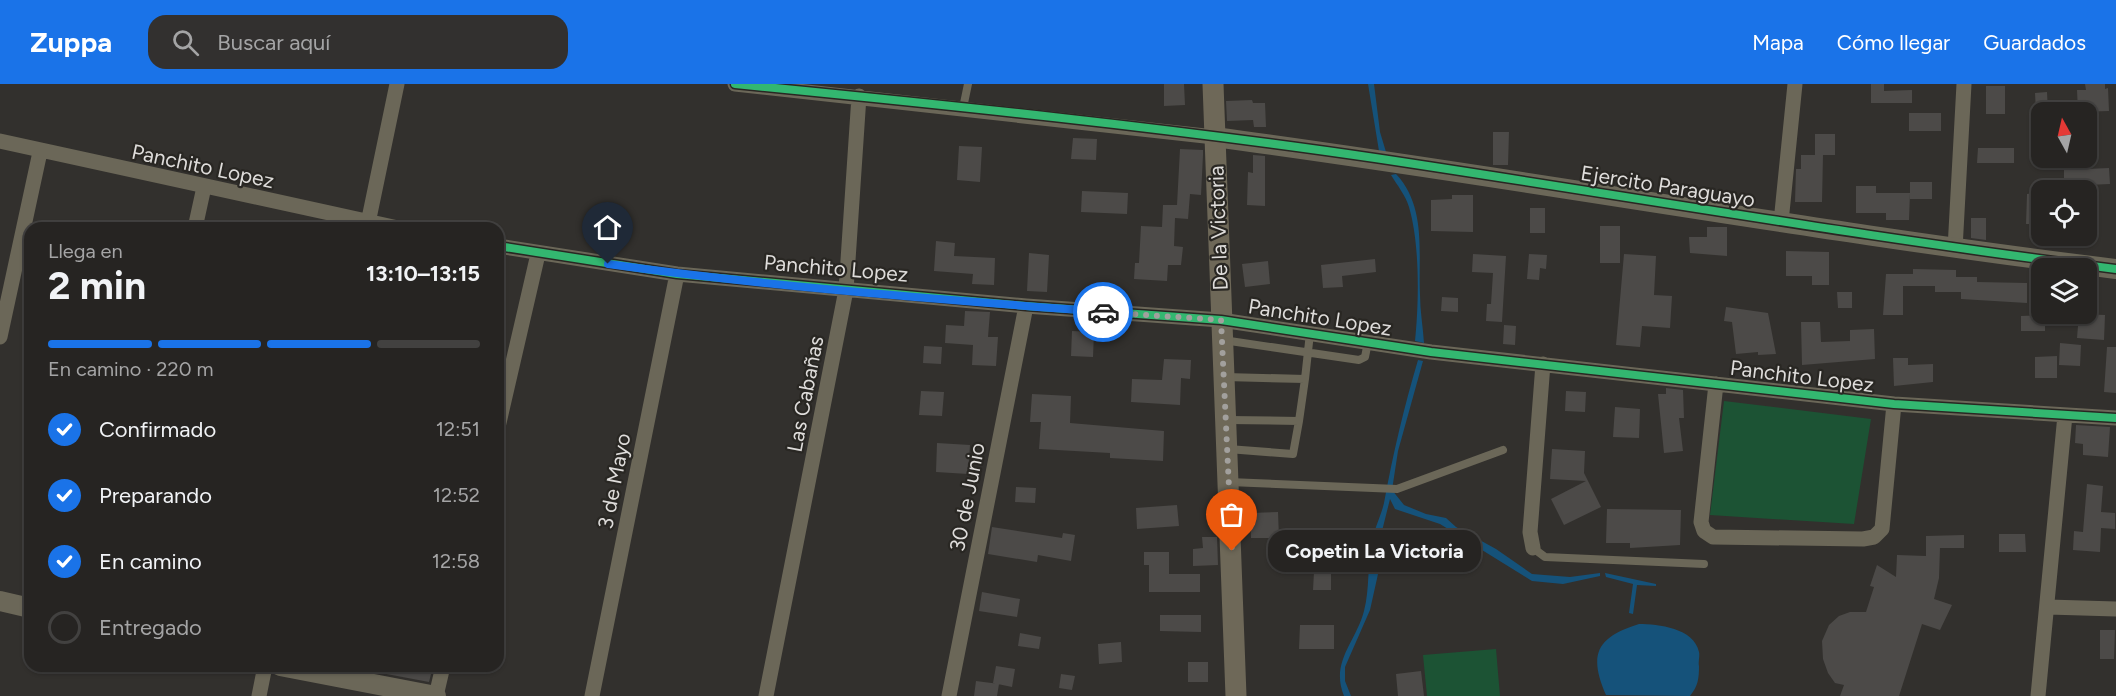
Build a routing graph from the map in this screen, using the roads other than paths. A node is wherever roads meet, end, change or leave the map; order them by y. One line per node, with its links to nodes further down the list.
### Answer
1 (397, 84): 16 (street)
2 (735, 84): 7 (street)
3 (969, 84): 8 (lane)
4 (1213, 84): 9 (main road, De la Victoria)
5 (1795, 84): 17 (street)
6 (1964, 84): 20 (street)
7 (859, 96): 8 (street); 24 (street, Las Cabañas)
8 (963, 108): 9 (street)
9 (1214, 137): 17 (street, Ejercito Paraguayo); 26 (main road, De la Victoria)
10 (0, 141): 11 (street, Panchito Lopez)
11 (40, 152): 12 (street, Panchito Lopez); 13 (street)
12 (204, 188): 14 (street); 15 (street, Panchito Lopez)
13 (25, 222)
14 (196, 222)
15 (354, 222)
16 (368, 222)
17 (1781, 222): 20 (street, Ejercito Paraguayo)
18 (24, 226): 28 (street)
19 (504, 247): 21 (street, Panchito Lopez)
20 (1955, 249): 22 (street, Ejercito Paraguayo)
21 (538, 254): 23 (street, Panchito Lopez); 35 (street)
22 (2116, 269)
23 (677, 274): 24 (street, Panchito Lopez); 55 (street, 3 de Mayo)
24 (846, 290): 25 (street, Panchito Lopez); 56 (street, Las Cabañas)
25 (1026, 306): 26 (street, Panchito Lopez); 57 (street, 30 de Junio)
26 (1222, 330): 27 (street, Panchito Lopez); 30 (lane); 32 (main road, De la Victoria)
27 (1310, 333): 29 (street, Panchito Lopez); 30 (lane)
28 (0, 337)
29 (1368, 342): 30 (lane); 31 (street, Panchito Lopez)
30 (1308, 352): 33 (lane)
31 (1543, 364): 34 (street, Panchito Lopez); 44 (street)
32 (1223, 377): 33 (lane); 39 (main road, De la Victoria)
33 (1305, 380): 40 (lane)
34 (1716, 384): 36 (street, Panchito Lopez); 36 (street)
35 (504, 401)
36 (1894, 404): 37 (street, Panchito Lopez)
37 (2065, 415): 38 (street, Panchito Lopez); 48 (street)
38 (2116, 418)
39 (1225, 420): 40 (lane); 41 (main road, De la Victoria)
40 (1299, 421): 41 (lane)
41 (1226, 449): 43 (main road, De la Victoria)
42 (1503, 450): 43 (lane)
43 (1228, 482): 58 (main road, De la Victoria)
44 (1533, 548): 45 (lane)
45 (1704, 564)
46 (0, 601): 47 (street)
47 (24, 607)
48 (2048, 607): 49 (street); 59 (street)
49 (2116, 609)
50 (264, 672): 53 (street)
51 (311, 672): 54 (street)
52 (442, 672): 54 (street)
53 (259, 696)
54 (436, 696)
55 (592, 696)
56 (766, 696)
57 (949, 696)
58 (1236, 696)
59 (2038, 696)

